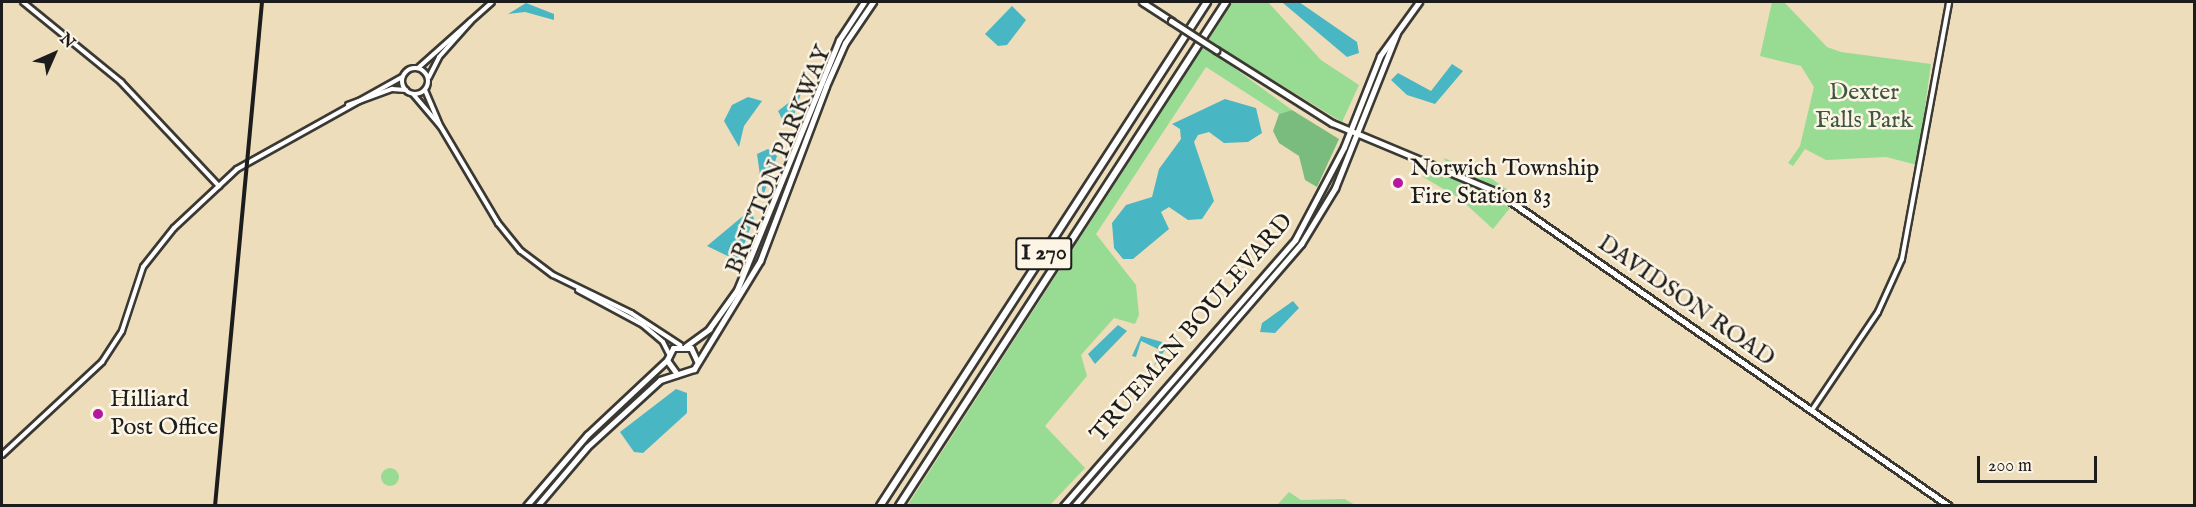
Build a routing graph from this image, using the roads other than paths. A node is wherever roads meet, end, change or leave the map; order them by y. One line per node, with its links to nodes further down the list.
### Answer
1 (23, 2): 22 (street)
2 (492, 2): 10 (street)
3 (864, 2): 24 (main road, BRITTON PARKWAY)
4 (873, 2): 26 (main road, BRITTON PARKWAY)
5 (1142, 2): 20 (main road, DAVIDSON ROAD, bridge)
6 (1208, 2): 32 (highway, I 270)
7 (1226, 2): 33 (highway, I 270)
8 (1419, 2): 11 (main road)
9 (1948, 2): 28 (street)
10 (473, 18): 12 (street); 14 (street)
11 (1398, 31): 20 (main road, TRUEMAN BOULEVARD); 21 (main road, TRUEMAN BOULEVARD)
12 (417, 68): 13 (street); 14 (street)
13 (402, 77): 15 (street); 18 (street)
14 (429, 79): 16 (street)
15 (405, 90): 17 (street); 18 (street)
16 (425, 90): 17 (street); 19 (street)
17 (413, 94): 19 (street)
18 (348, 105): 22 (street)
19 (441, 127): 23 (street)
20 (1351, 132): 21 (main road, DAVIDSON ROAD); 34 (main road, TRUEMAN BOULEVARD)
21 (1358, 135): 28 (main road, DAVIDSON ROAD); 35 (main road, TRUEMAN BOULEVARD)
22 (219, 186): 29 (street)
23 (567, 283): 24 (street); 25 (street)
24 (683, 346): 25 (main road, BRITTON PARKWAY); 26 (main road)
25 (668, 357): 27 (main road); 30 (main road)
26 (697, 361): 27 (main road)
27 (678, 374): 31 (main road)
28 (1812, 410): 36 (main road, DAVIDSON ROAD)
29 (2, 455)
30 (525, 506)
31 (537, 506)
32 (880, 506)
33 (899, 506)
34 (1063, 506)
35 (1074, 506)
36 (1949, 506)

